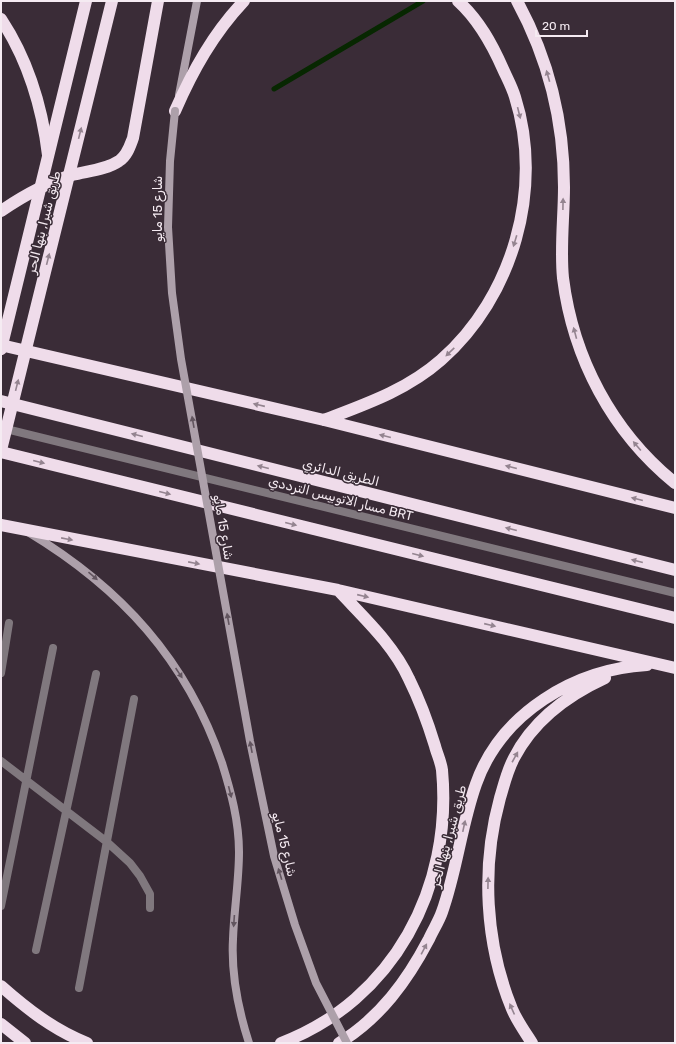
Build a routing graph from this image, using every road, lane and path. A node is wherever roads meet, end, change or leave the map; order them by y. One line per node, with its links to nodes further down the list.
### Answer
1 (86, 1): 10 (highway, طريق شبرا, بنها الحر, bridge)
2 (112, 1): 17 (highway, طريق شبرا, بنها الحر, one-way to 2, bridge)
3 (158, 1): 11 (highway)
4 (197, 1): 9 (main road, شارع 15 مايو)
5 (244, 1): 9 (highway)
6 (458, 1): 15 (highway, one-way to 15)
7 (517, 1): 18 (highway, one-way to 7)
8 (1, 19): 10 (highway)
9 (175, 111): 49 (main road, شارع 15 مايو, one-way to 9, bridge)
10 (48, 156): 13 (highway, طريق شبرا, بنها الحر, bridge)
11 (1, 211)
12 (1, 345): 15 (highway, one-way to 12)
13 (1, 349)
14 (1, 401): 22 (highway, الطريق الدائري, one-way to 14)
15 (324, 420): 19 (highway, one-way to 15)
16 (1, 428): 24 (lane, مسار الاتوبيس الترددي BRT)
17 (1, 451): 25 (highway, one-way to 25)
18 (675, 483)
19 (675, 508)
20 (1, 525): 21 (highway)
21 (26, 531): 23 (highway, one-way to 23); 46 (main road, one-way to 46)
22 (675, 570)
23 (338, 590): 28 (highway, one-way to 28); 47 (highway)
24 (675, 593)
25 (675, 618)
26 (9, 623): 30 (lane)
27 (54, 648): 34 (lane)
28 (661, 665): 29 (highway); 48 (highway, طريق شبرا, بنها الحر, one-way to 28); 50 (highway, one-way to 28)
29 (675, 668)
30 (1, 673)
31 (96, 674): 35 (lane)
32 (134, 699): 36 (lane)
33 (1, 761): 34 (lane)
34 (26, 780): 35 (lane); 37 (lane)
35 (66, 811): 36 (lane); 39 (lane)
36 (107, 842): 38 (lane); 41 (lane)
37 (1, 906)
38 (150, 908)
39 (36, 950)
40 (1, 986): 45 (highway)
41 (79, 988)
42 (5, 1028): 43 (highway); 44 (highway)
43 (18, 1043)
44 (26, 1043)
45 (87, 1043)
46 (249, 1043)
47 (281, 1043)
48 (339, 1043)
49 (348, 1043)
50 (532, 1043)

